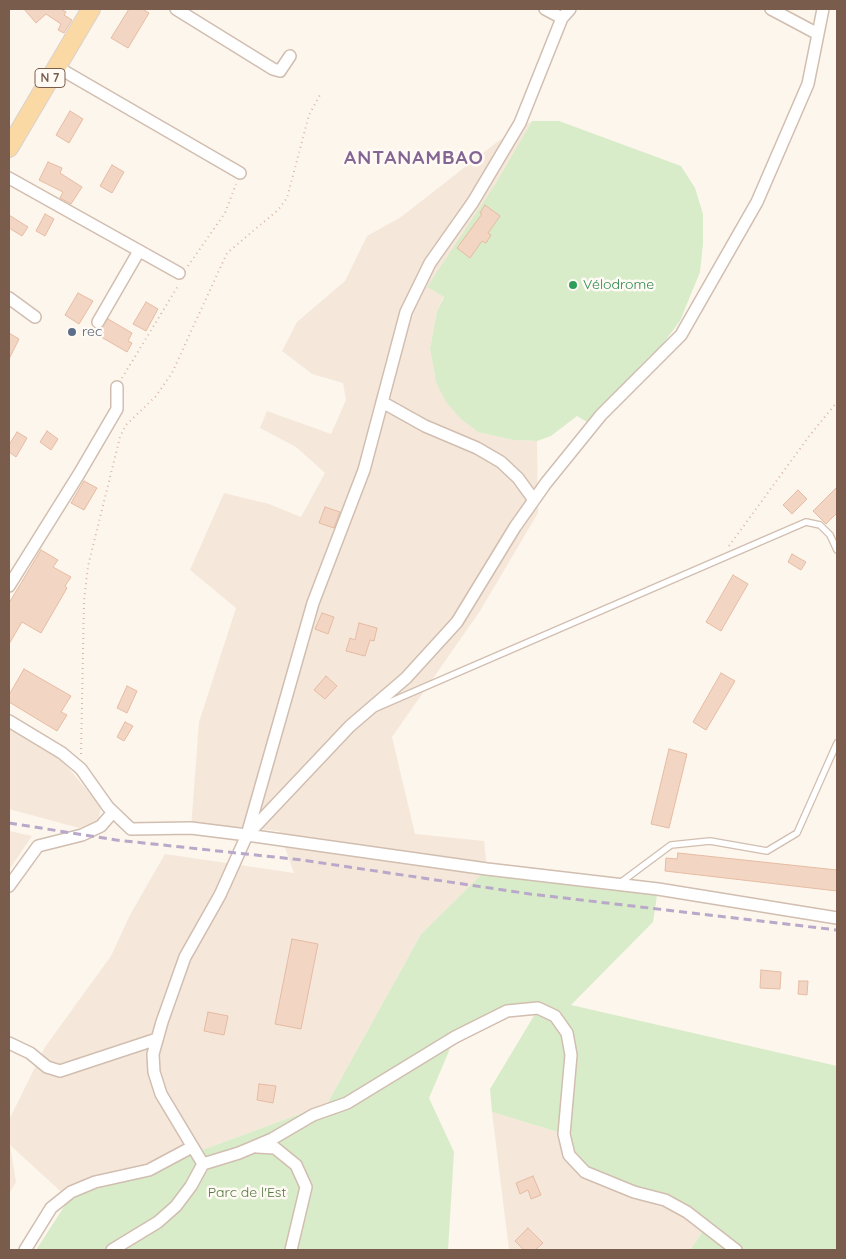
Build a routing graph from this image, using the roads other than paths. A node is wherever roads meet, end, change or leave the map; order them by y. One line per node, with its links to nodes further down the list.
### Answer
1 (91, 9): 10 (main road, N 7)
2 (176, 9): 9 (street)
3 (545, 9): 7 (street)
4 (570, 9): 7 (street)
5 (771, 9): 8 (street)
6 (824, 9): 8 (street)
7 (562, 18): 20 (street)
8 (818, 34): 21 (street)
9 (290, 56)
10 (57, 67): 11 (main road, N 7); 12 (street)
11 (9, 148)
12 (240, 173)
13 (9, 178): 14 (street)
14 (139, 251): 15 (street); 18 (street)
15 (178, 273)
16 (9, 298): 17 (street)
17 (35, 316)
18 (98, 322)
19 (117, 387): 23 (street)
20 (382, 402): 21 (street); 28 (street)
21 (534, 500): 24 (street)
22 (837, 550): 24 (lane)
23 (10, 580)
24 (370, 711): 28 (street)
25 (9, 721): 27 (street)
26 (837, 744): 29 (lane)
27 (113, 812): 28 (street); 30 (street)
28 (247, 835): 29 (street); 32 (street)
29 (618, 884): 31 (street)
30 (9, 886)
31 (837, 918)
32 (157, 1039): 33 (street); 35 (street)
33 (9, 1043)
34 (255, 1146): 36 (street); 39 (street); 40 (street)
35 (192, 1147): 36 (street); 37 (street)
36 (202, 1164): 38 (street)
37 (25, 1250)
38 (112, 1250)
39 (291, 1250)
40 (736, 1250)

